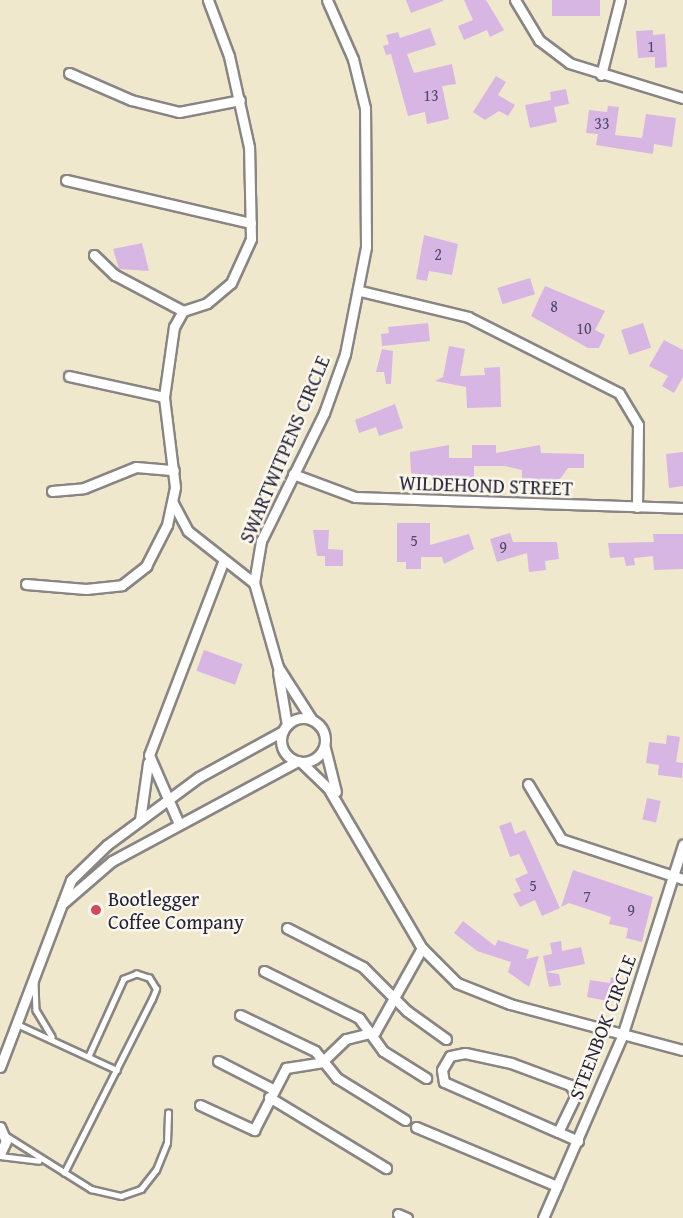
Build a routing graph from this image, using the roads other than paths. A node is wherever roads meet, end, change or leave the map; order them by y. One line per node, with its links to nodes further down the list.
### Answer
1 (208, 0): 8 (street)
2 (327, 0): 12 (street, SWARTWITPENS CIRCLE)
3 (515, 0): 6 (street)
4 (620, 0): 6 (street)
5 (69, 73): 8 (street)
6 (602, 75): 7 (street)
7 (683, 98)
8 (240, 100): 10 (street)
9 (66, 180): 10 (street)
10 (251, 223): 13 (street)
11 (94, 255): 13 (street)
12 (360, 291): 17 (street, SWARTWITPENS CIRCLE); 20 (street)
13 (183, 311): 15 (street)
14 (69, 376): 15 (street)
15 (164, 397): 16 (street)
16 (174, 470): 18 (street); 19 (street)
17 (293, 474): 20 (street, WILDEHOND STREET); 24 (street, SWARTWITPENS CIRCLE)
18 (52, 491)
19 (173, 503): 22 (street); 23 (street)
20 (637, 507): 21 (street, WILDEHOND STREET)
21 (683, 508)
22 (224, 560): 24 (street); 29 (street)
23 (26, 584)
24 (254, 584): 25 (street, SWARTWITPENS CIRCLE)
25 (278, 667): 26 (street, SWARTWITPENS CIRCLE); 27 (street, SWARTWITPENS CIRCLE)
26 (312, 720): 27 (street); 28 (street)
27 (285, 728): 30 (street); 32 (street)
28 (325, 743): 30 (street); 33 (street)
29 (149, 755): 32 (street); 34 (street)
30 (300, 761): 33 (street); 35 (street)
31 (528, 784): 37 (street)
32 (166, 801): 34 (street); 35 (street)
33 (346, 817): 40 (street)
34 (140, 820): 38 (street)
35 (179, 824): 38 (street)
36 (683, 845): 37 (street, STEENBOK CIRCLE)
37 (678, 878): 47 (street, STEENBOK CIRCLE)
38 (59, 908): 41 (street)
39 (287, 928): 43 (street)
40 (422, 948): 43 (street); 47 (street)
41 (36, 969): 45 (street); 48 (lane)
42 (264, 971): 46 (street)
43 (394, 997): 46 (street); 49 (street)
44 (240, 1015): 52 (street)
45 (17, 1024): 48 (lane); 54 (street)
46 (371, 1034): 52 (street); 56 (street)
47 (622, 1036): 50 (street); 64 (street, STEENBOK CIRCLE)
48 (52, 1037): 51 (lane)
49 (446, 1039)
50 (683, 1050)
51 (89, 1056): 55 (lane); 55 (lane)
52 (325, 1060): 57 (street); 60 (street)
53 (218, 1061): 57 (street)
54 (0, 1067)
55 (117, 1070): 68 (lane)
56 (426, 1078)
57 (271, 1093): 58 (street); 67 (street)
58 (200, 1105)
59 (168, 1113): 68 (lane)
60 (405, 1120)
61 (416, 1126): 69 (street)
62 (3, 1131): 65 (street); 66 (lane)
63 (558, 1132): 63 (street); 64 (street)
64 (578, 1141): 69 (street, STEENBOK CIRCLE)
65 (0, 1155): 66 (lane)
66 (42, 1161): 68 (lane)
67 (386, 1168)
68 (64, 1173)
69 (557, 1186): 70 (street, STEENBOK CIRCLE)
70 (543, 1218)

